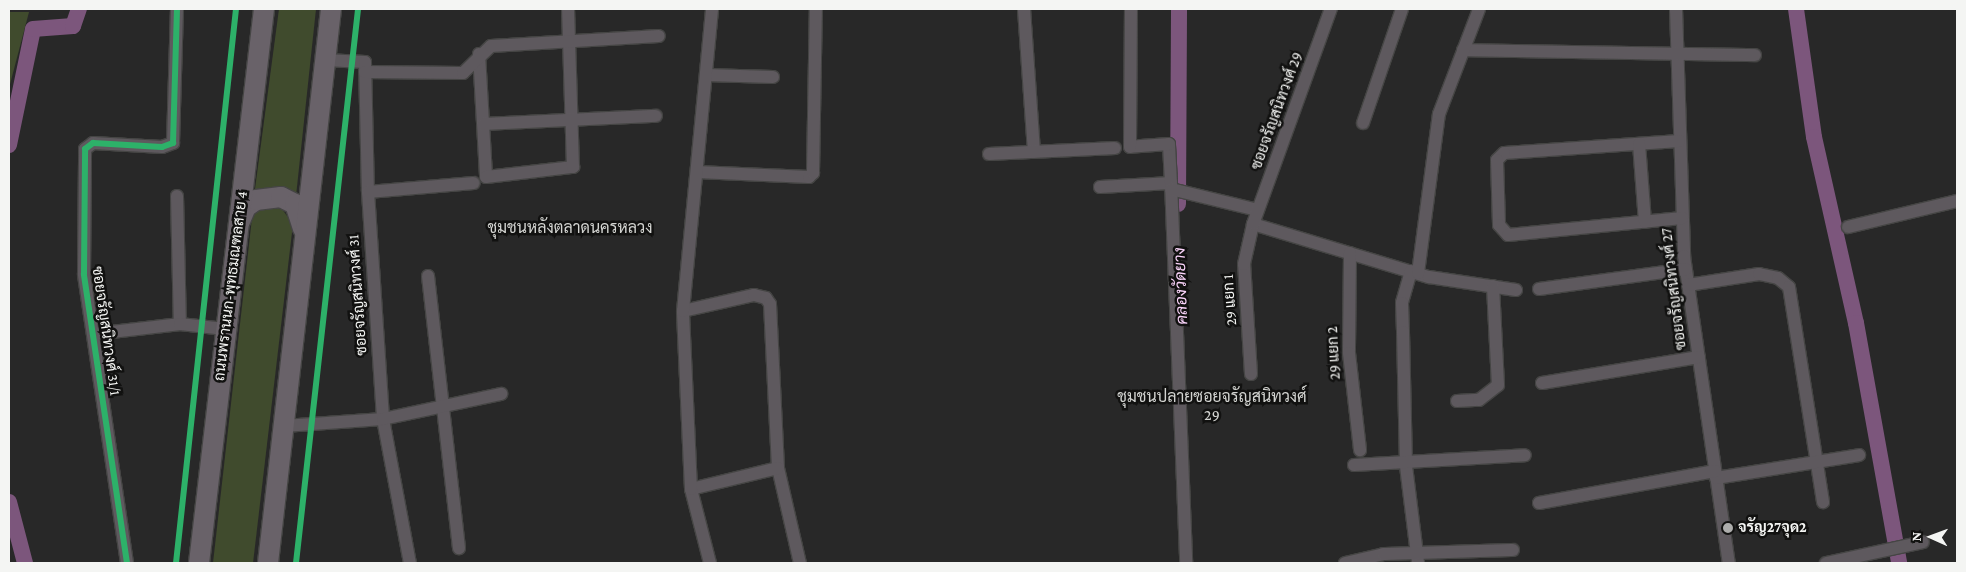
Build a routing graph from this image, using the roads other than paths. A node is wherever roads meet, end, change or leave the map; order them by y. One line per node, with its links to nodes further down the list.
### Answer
1 (177, 9): 57 (street, ซอยจรัญสนิทวงศ์ 31/1)
2 (264, 9): 43 (main road, ถนนพรานนก-พุทธมณฑลสาย 4)
3 (331, 9): 19 (main road)
4 (568, 9): 14 (street)
5 (712, 9): 21 (street)
6 (816, 9): 32 (street)
7 (1024, 9): 30 (street)
8 (1131, 9): 35 (street)
9 (1331, 9): 39 (street, ซอยจรัญสนิทวงศ์ 29)
10 (1402, 9): 25 (street)
11 (1479, 9): 15 (street)
12 (1676, 9): 17 (street, ซอยจรัญสนิทวงศ์ 27)
13 (659, 36): 14 (street)
14 (570, 42): 16 (street); 24 (street)
15 (1463, 50): 17 (street); 48 (street)
16 (479, 54): 20 (street); 26 (street)
17 (1675, 54): 18 (street); 27 (street, ซอยจรัญสนิทวงศ์ 27)
18 (1755, 55)
19 (325, 60): 20 (street); 45 (main road)
20 (365, 72): 36 (street, ซอยจรัญสนิทวงศ์ 31)
21 (706, 75): 22 (street); 32 (street)
22 (773, 77)
23 (656, 116): 24 (street)
24 (574, 121): 26 (street); 26 (street)
25 (1362, 123)
26 (484, 124)
27 (1679, 141): 28 (street); 40 (street, ซอยจรัญสนิทวงศ์ 27)
28 (1639, 144): 41 (street); 41 (street)
29 (1115, 148): 30 (street)
30 (1034, 152): 31 (street)
31 (988, 154)
32 (697, 172): 54 (street)
33 (474, 183): 36 (street)
34 (1100, 187): 35 (street)
35 (1171, 187): 39 (street); 87 (street)
36 (368, 192): 64 (street, ซอยจรัญสนิทวงศ์ 31)
37 (177, 196): 55 (street)
38 (1957, 201): 44 (street)
39 (1258, 210): 42 (street, ซอยจรัญสนิทวงศ์ 29)
40 (1682, 218): 41 (street); 47 (street, ซอยจรัญสนิทวงศ์ 27)
41 (1645, 222)
42 (1253, 224): 46 (street); 59 (street, 29 แยก 1)
43 (237, 228): 45 (main road); 56 (main road, ถนนพรานนก-พุทธมณฑลสาย 4)
44 (1848, 228)
45 (305, 240): 65 (main road)
46 (1350, 253): 48 (street); 66 (street, 29 แยก 2)
47 (1686, 269): 50 (street, ซอยจรัญสนิทวงศ์ 27); 52 (street)
48 (1415, 272): 51 (street); 69 (street)
49 (428, 276): 63 (street)
50 (1688, 285): 58 (street, ซอยจรัญสนิทวงศ์ 27); 70 (street)
51 (1493, 286): 53 (street); 62 (street)
52 (1539, 289)
53 (1516, 290)
54 (683, 311): 72 (street); 74 (street)
55 (180, 324): 56 (street); 57 (street)
56 (225, 329): 82 (main road, ถนนพรานนก-พุทธมณฑลสาย 4)
57 (94, 334): 81 (street, ซอยจรัญสนิทวงศ์ 31/1)
58 (1699, 357): 60 (street); 73 (street, ซอยจรัญสนิทวงศ์ 27)
59 (1251, 374)
60 (1542, 384)
61 (501, 394): 63 (street)
62 (1457, 401)
63 (440, 406): 64 (street); 78 (street)
64 (383, 419): 65 (street); 84 (street, ซอยจรัญสนิทวงศ์ 31)
65 (284, 426): 83 (main road)
66 (1360, 450)
67 (1525, 455): 69 (street)
68 (1859, 455): 70 (street)
69 (1406, 462): 71 (street); 80 (street)
70 (1815, 462): 73 (street); 76 (street)
71 (1354, 465)
72 (778, 468): 74 (street); 86 (street)
73 (1716, 474): 75 (street); 89 (street, ซอยจรัญสนิทวงศ์ 27)
74 (691, 489): 85 (street)
75 (1539, 502)
76 (1823, 502)
77 (1923, 542): 90 (street)
78 (459, 548)
79 (1513, 550): 80 (street)
80 (1417, 558): 88 (street)
81 (127, 563)
82 (199, 563)
83 (268, 563)
84 (410, 563)
85 (710, 563)
86 (800, 563)
87 (1186, 563)
88 (1345, 563)
89 (1729, 563)
90 (1826, 563)

